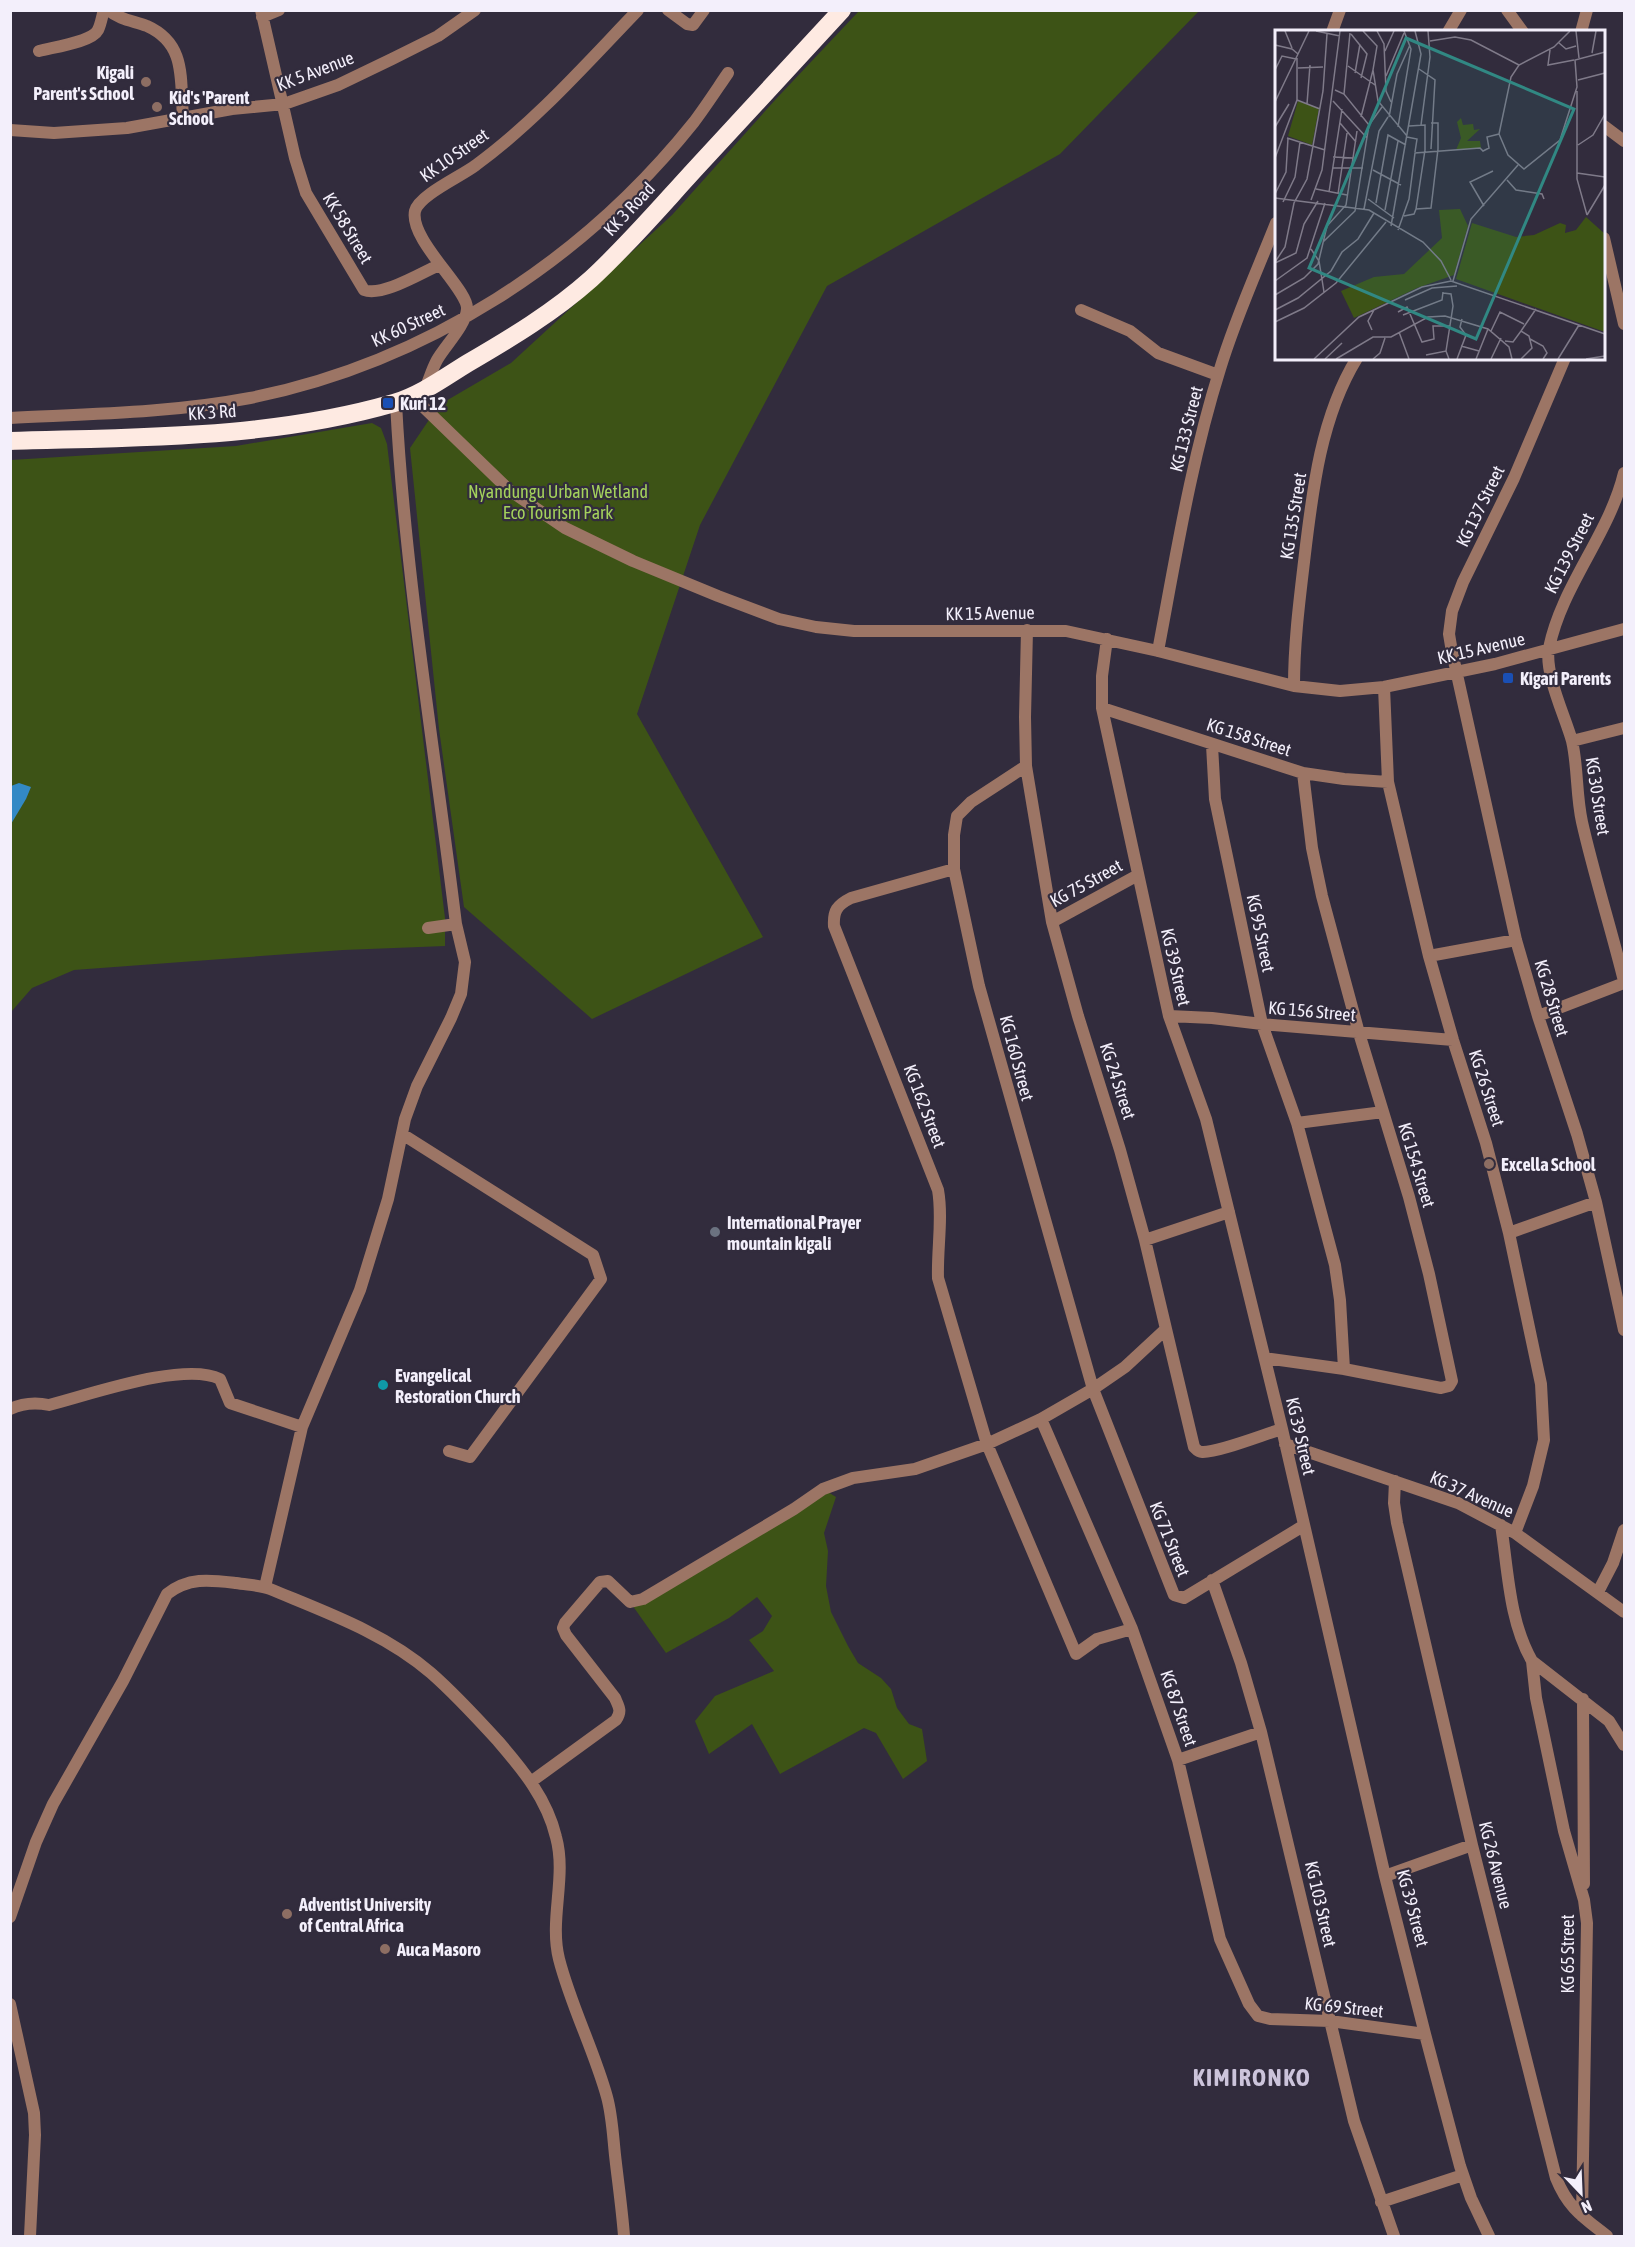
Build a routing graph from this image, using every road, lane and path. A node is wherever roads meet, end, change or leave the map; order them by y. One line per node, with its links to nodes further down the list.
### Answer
1 (106, 10): 17 (street); 20 (street)
2 (279, 10): 12 (street)
3 (475, 10): 19 (street, KK 5 Avenue)
4 (638, 10): 27 (street, KK 10 Street)
5 (704, 10): 11 (street)
6 (842, 10): 34 (highway, KK 3 Road)
7 (1340, 10): 13 (street)
8 (1461, 10): 14 (street)
9 (1507, 10): 15 (street)
10 (1587, 10): 16 (street)
11 (670, 12)
12 (261, 14): 19 (street)
13 (1333, 30)
14 (1450, 30)
15 (1522, 30)
16 (1582, 30)
17 (39, 51)
18 (728, 73): 29 (street, KK 60 Street)
19 (284, 105): 20 (street, KK 5 Avenue); 27 (street, KK 58 Street)
20 (183, 117): 22 (street, KK 5 Avenue)
21 (1605, 127): 23 (street)
22 (10, 130)
23 (1620, 138): 24 (street)
24 (1605, 142)
25 (1275, 226): 33 (street, KG 133 Street)
26 (1605, 262): 30 (street)
27 (439, 265): 29 (street, KK 10 Street)
28 (1081, 310): 33 (street)
29 (466, 317): 34 (street); 35 (street, KK 60 Street)
30 (1624, 324)
31 (1355, 360): 44 (street, KG 135 Street)
32 (1564, 360): 43 (street, KG 137 Street)
33 (1218, 375): 41 (street, KG 133 Street)
34 (411, 396): 36 (highway, KK 3 Rd); 39 (street, KK 15 Avenue); 56 (street)
35 (10, 417)
36 (10, 441)
37 (1624, 473): 42 (street, KG 139 Street)
38 (1624, 629): 42 (street, KK 15 Avenue)
39 (1027, 630): 40 (street, KK 15 Avenue); 50 (street, KG 24 Street)
40 (1107, 639): 41 (street, KK 15 Avenue); 46 (street, KG 39 Street)
41 (1158, 651): 44 (street, KK 15 Avenue)
42 (1548, 651): 43 (street, KK 15 Avenue); 48 (street, KG 30 Street)
43 (1457, 672): 45 (street, KK 15 Avenue); 58 (street, KG 28 Street)
44 (1294, 686): 45 (street, KK 15 Avenue)
45 (1384, 687): 52 (street, KG 26 Street)
46 (1102, 708): 49 (street, KG 158 Street); 54 (street, KG 39 Street)
47 (1624, 728): 48 (street)
48 (1572, 741): 60 (street, KG 30 Street)
49 (1212, 745): 51 (street, KG 158 Street); 63 (street, KG 95 Street)
50 (1026, 766): 53 (street, KG 160 Street); 55 (street, KG 24 Street)
51 (1303, 773): 52 (street, KG 158 Street); 64 (street, KG 154 Street)
52 (1388, 782): 59 (street, KG 26 Street)
53 (954, 869): 78 (street, KG 160 Street); 83 (street, KG 162 Street)
54 (1138, 875): 55 (street, KG 75 Street); 61 (street, KG 39 Street)
55 (1052, 922): 72 (street, KG 24 Street)
56 (456, 924): 57 (street); 68 (street)
57 (428, 928)
58 (1516, 940): 59 (street); 62 (street, KG 28 Street)
59 (1429, 956): 65 (street, KG 26 Street)
60 (1624, 982): 62 (street)
61 (1169, 1016): 63 (street, KG 156 Street); 70 (street, KG 39 Street)
62 (1538, 1016): 69 (street, KG 28 Street)
63 (1262, 1024): 64 (street, KG 156 Street); 67 (street, KG 95 Street)
64 (1359, 1033): 65 (street, KG 156 Street); 66 (street, KG 154 Street)
65 (1453, 1040): 71 (street, KG 26 Street)
66 (1383, 1112): 67 (street); 77 (street, KG 154 Street)
67 (1298, 1123): 77 (street, KG 95 Street)
68 (402, 1134): 81 (street); 85 (street)
69 (1596, 1202): 71 (street); 73 (street, KG 28 Street)
70 (1229, 1212): 72 (street); 76 (street, KG 39 Street)
71 (1509, 1233): 90 (street, KG 26 Street)
72 (1145, 1240): 74 (street, KG 24 Street)
73 (1619, 1284): 75 (street, KG 28 Street)
74 (1166, 1329): 78 (street); 82 (street, KG 24 Street)
75 (1624, 1330)
76 (1265, 1358): 77 (street, KG 154 Street); 82 (street, KG 39 Street)
77 (1344, 1370)
78 (1093, 1389): 80 (street); 91 (street, KG 71 Street)
79 (10, 1409): 81 (street)
80 (1041, 1419): 83 (street); 95 (street, KG 87 Street)
81 (302, 1427): 92 (street)
82 (1282, 1429): 84 (street, KG 39 Street)
83 (987, 1444): 95 (street); 101 (street)
84 (1285, 1444): 86 (street, KG 37 Avenue); 88 (street, KG 39 Street)
85 (448, 1451)
86 (1395, 1481): 87 (street, KG 37 Avenue); 102 (street, KG 26 Avenue)
87 (1501, 1525): 90 (street, KG 37 Avenue); 96 (street)
88 (1303, 1526): 91 (street, KG 71 Street); 103 (street, KG 39 Street)
89 (1624, 1530): 93 (street)
90 (1515, 1533): 93 (street, KG 37 Avenue)
91 (1212, 1580): 98 (street, KG 103 Street)
92 (265, 1587): 101 (street); 105 (street)
93 (1598, 1592): 94 (street, KG 37 Avenue)
94 (1624, 1612)
95 (1132, 1629): 100 (street, KG 87 Street)
96 (1532, 1661): 97 (street); 104 (street, KG 65 Street)
97 (1583, 1700): 99 (street); 104 (street)
98 (1261, 1732): 100 (street); 108 (street, KG 103 Street)
99 (1624, 1745)
100 (1178, 1760): 107 (street, KG 87 Street)
101 (531, 1782): 114 (street)
102 (1472, 1845): 103 (street); 112 (street, KG 26 Avenue)
103 (1385, 1876): 109 (street, KG 39 Street)
104 (1584, 1900): 112 (street, KG 65 Street)
105 (10, 1917)
106 (10, 2004): 113 (street)
107 (1258, 2016): 108 (street, KG 69 Street)
108 (1330, 2021): 109 (street, KG 69 Street); 111 (street, KG 103 Street)
109 (1425, 2034): 110 (street, KG 39 Street)
110 (1463, 2175): 111 (street); 116 (street, KG 39 Street)
111 (1381, 2202): 115 (street, KG 103 Street)
112 (1582, 2216): 117 (street, KG 26 Avenue)
113 (30, 2236)
114 (624, 2236)
115 (1394, 2236)
116 (1489, 2236)
117 (1607, 2236)

